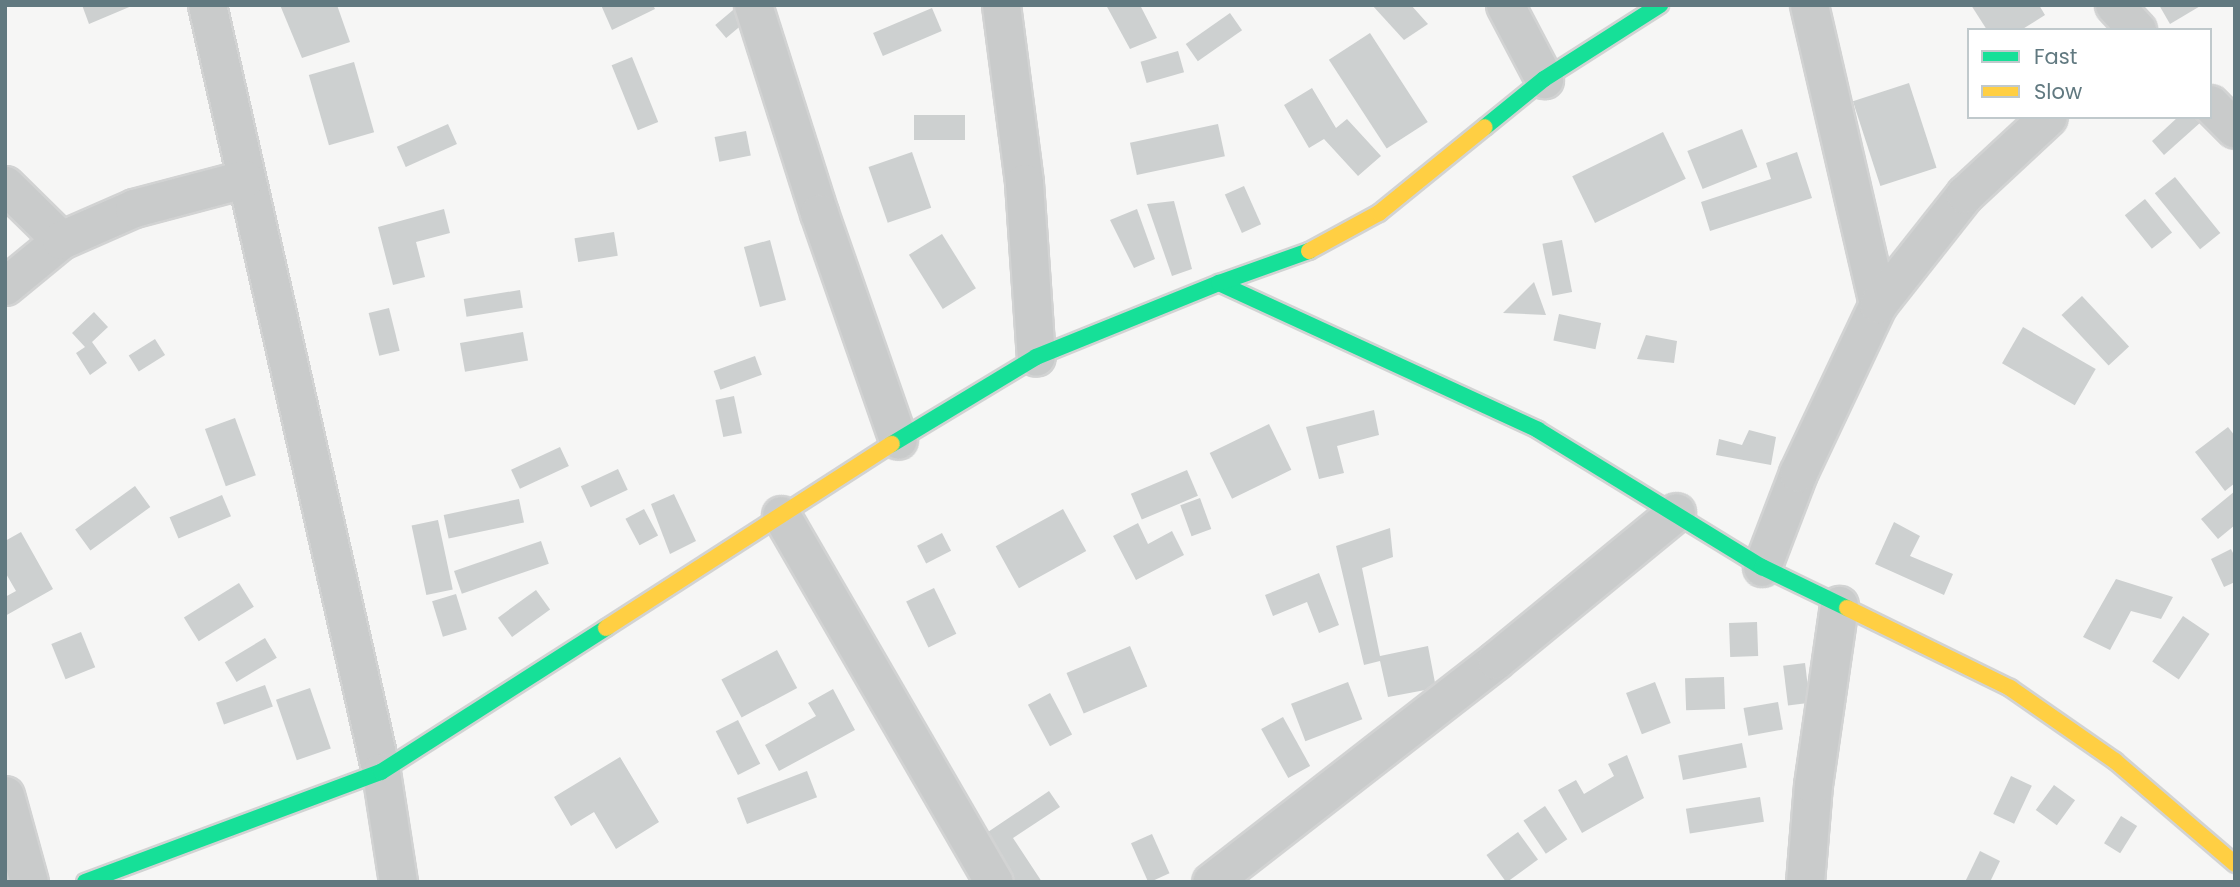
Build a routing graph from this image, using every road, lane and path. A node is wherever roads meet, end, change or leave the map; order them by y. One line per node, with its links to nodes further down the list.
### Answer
1 (207, 5): 13 (street)
2 (753, 5): 20 (street)
3 (1002, 5): 19 (street)
4 (1505, 5): 9 (street)
5 (1660, 5): 9 (street)
6 (1809, 5): 18 (street)
7 (2114, 5): 8 (street)
8 (2135, 28)
9 (1544, 79): 16 (street)
10 (2212, 106): 12 (street)
11 (2046, 119): 18 (street)
12 (2235, 129)
13 (244, 179): 15 (street); 25 (street)
14 (5, 186): 15 (street)
15 (61, 240): 17 (street)
16 (1219, 283): 19 (street); 21 (street)
17 (5, 286)
18 (1878, 304): 23 (street)
19 (1035, 357): 20 (street)
20 (898, 440): 22 (street)
21 (1676, 512): 23 (street); 32 (street)
22 (782, 515): 25 (street); 31 (street)
23 (1762, 567): 24 (street)
24 (1839, 605): 27 (street); 33 (street)
25 (381, 772): 29 (street); 30 (street)
26 (5, 795): 28 (street)
27 (2235, 864)
28 (29, 882)
29 (85, 882)
30 (398, 882)
31 (994, 882)
32 (1211, 882)
33 (1805, 882)

